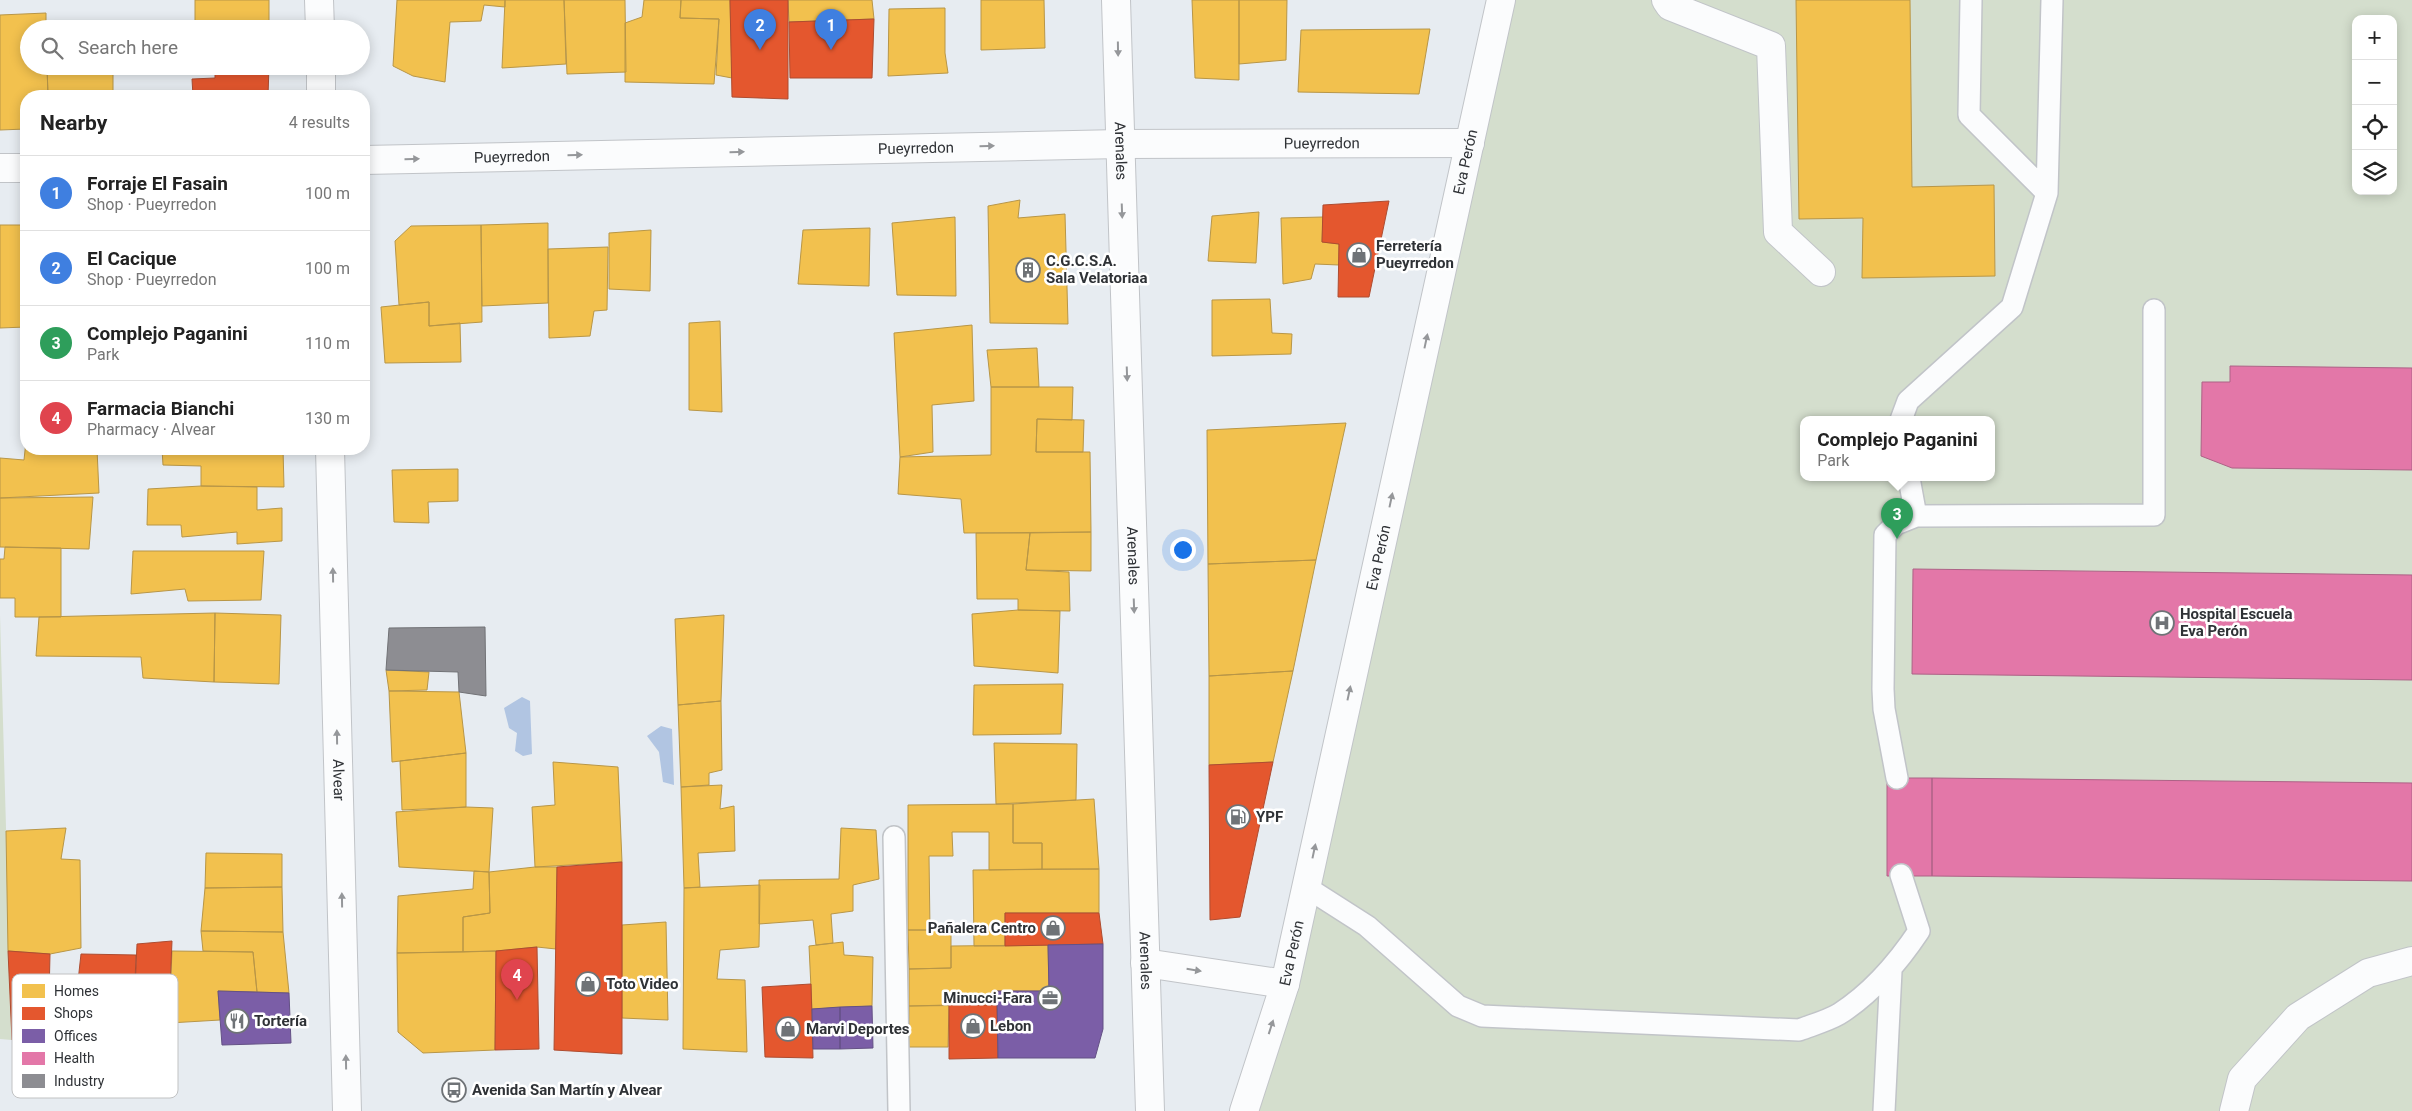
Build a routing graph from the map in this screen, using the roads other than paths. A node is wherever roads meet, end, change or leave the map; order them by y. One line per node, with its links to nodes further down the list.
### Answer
1 (319, 0): 7 (street)
2 (1116, 0): 11 (street, Arenales, one-way to 11)
3 (1501, 0): 10 (street, Eva Perón)
4 (1666, 0): 16 (street)
5 (1971, 0): 15 (lane)
6 (2052, 0): 15 (lane)
7 (320, 20)
8 (321, 75): 9 (street)
9 (321, 90)
10 (1470, 143): 11 (street, Pueyrredon); 25 (street, Eva Perón, one-way to 10)
11 (1120, 144): 12 (street, Pueyrredon, one-way to 11); 27 (street, Arenales, one-way to 27)
12 (370, 160)
13 (0, 168): 14 (street)
14 (20, 168)
15 (2047, 193): 18 (lane)
16 (1821, 272)
17 (2154, 310): 21 (lane)
18 (1902, 416)
19 (330, 455): 30 (street, Alvear, one-way to 19)
20 (1910, 481): 21 (lane)
21 (1916, 516): 22 (lane)
22 (1897, 778)
23 (894, 838): 31 (lane)
24 (1901, 875): 28 (lane)
25 (1306, 887): 28 (lane); 29 (street, Eva Perón)
26 (2412, 961): 35 (street)
27 (1145, 963): 29 (street, one-way to 29); 32 (street, Arenales)
28 (1891, 971): 34 (lane)
29 (1285, 984): 33 (street, Eva Perón, one-way to 29)
30 (347, 1111)
31 (899, 1111)
32 (1150, 1111)
33 (1244, 1111)
34 (1884, 1111)
35 (2234, 1111)

